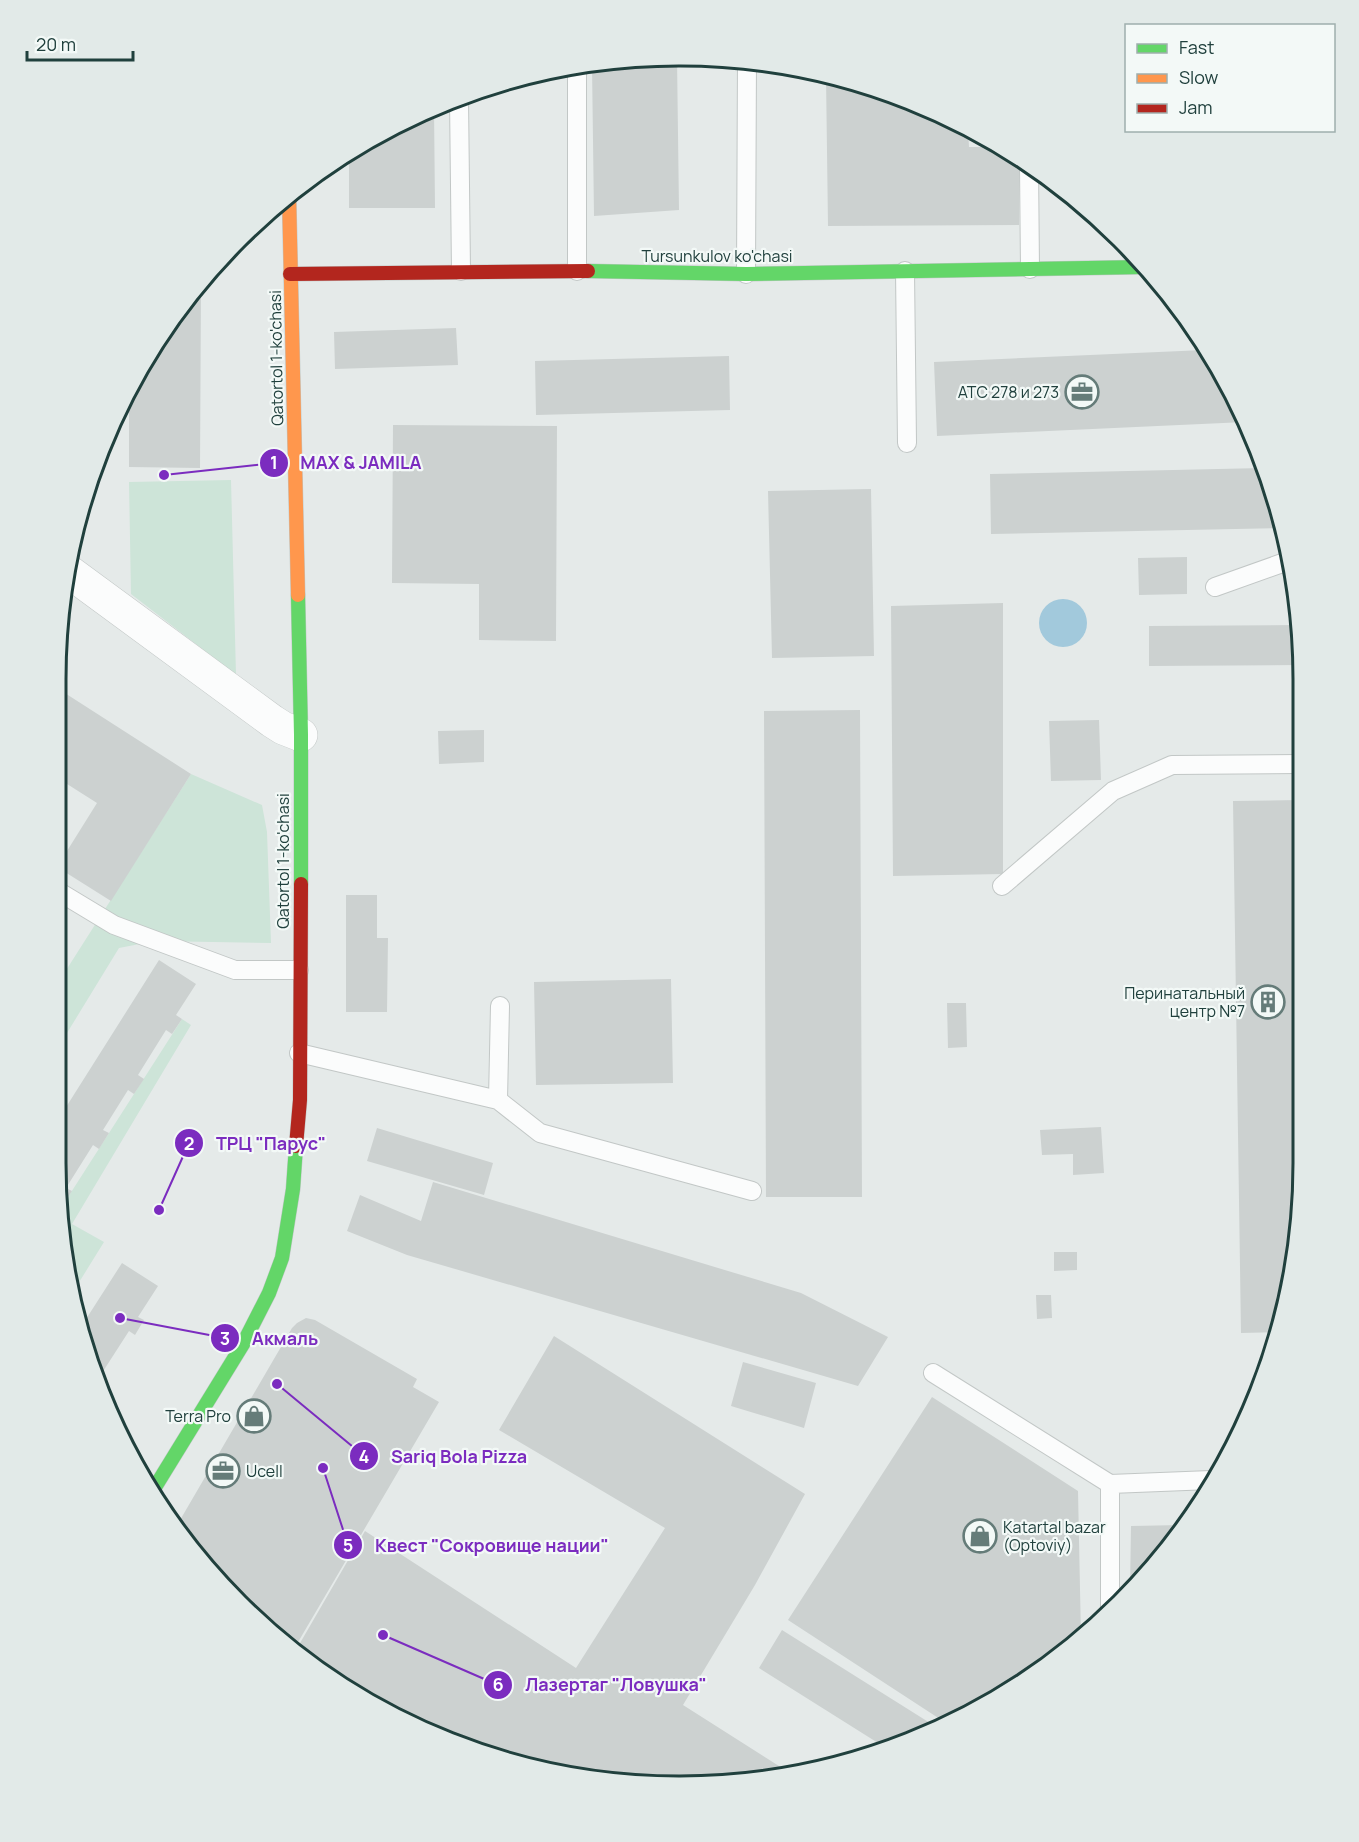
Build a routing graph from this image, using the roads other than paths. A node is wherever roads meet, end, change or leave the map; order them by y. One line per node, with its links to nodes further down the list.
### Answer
1 (747, 70): 12 (lane)
2 (577, 75): 8 (lane)
3 (459, 108): 10 (lane)
4 (1029, 176): 7 (lane)
5 (289, 207): 11 (street, Qatortol 1-ko'chasi)
6 (1133, 267): 7 (street, Tursunkulov ko'chasi)
7 (1030, 269): 9 (street, Tursunkulov ko'chasi)
8 (577, 271): 10 (street, Tursunkulov ko'chasi); 12 (street, Tursunkulov ko'chasi)
9 (905, 271): 12 (street, Tursunkulov ko'chasi); 13 (lane)
10 (461, 272): 11 (street, Tursunkulov ko'chasi)
11 (290, 274): 17 (street, Qatortol 1-ko'chasi)
12 (746, 274)
13 (907, 442)
14 (1282, 563): 16 (lane)
15 (75, 576): 17 (street)
16 (1215, 587)
17 (301, 735): 21 (street, Qatortol 1-ko'chasi)
18 (1293, 764): 19 (lane)
19 (1002, 886)
20 (66, 896): 21 (lane)
21 (299, 970): 23 (street, Qatortol 1-ko'chasi)
22 (500, 1006): 24 (lane)
23 (299, 1053): 24 (lane); 28 (street, Qatortol 1-ko'chasi)
24 (498, 1100): 25 (lane)
25 (752, 1191)
26 (933, 1373): 29 (lane)
27 (1204, 1480): 29 (lane)
28 (157, 1484)
29 (1110, 1484): 30 (lane)
30 (1110, 1599)

